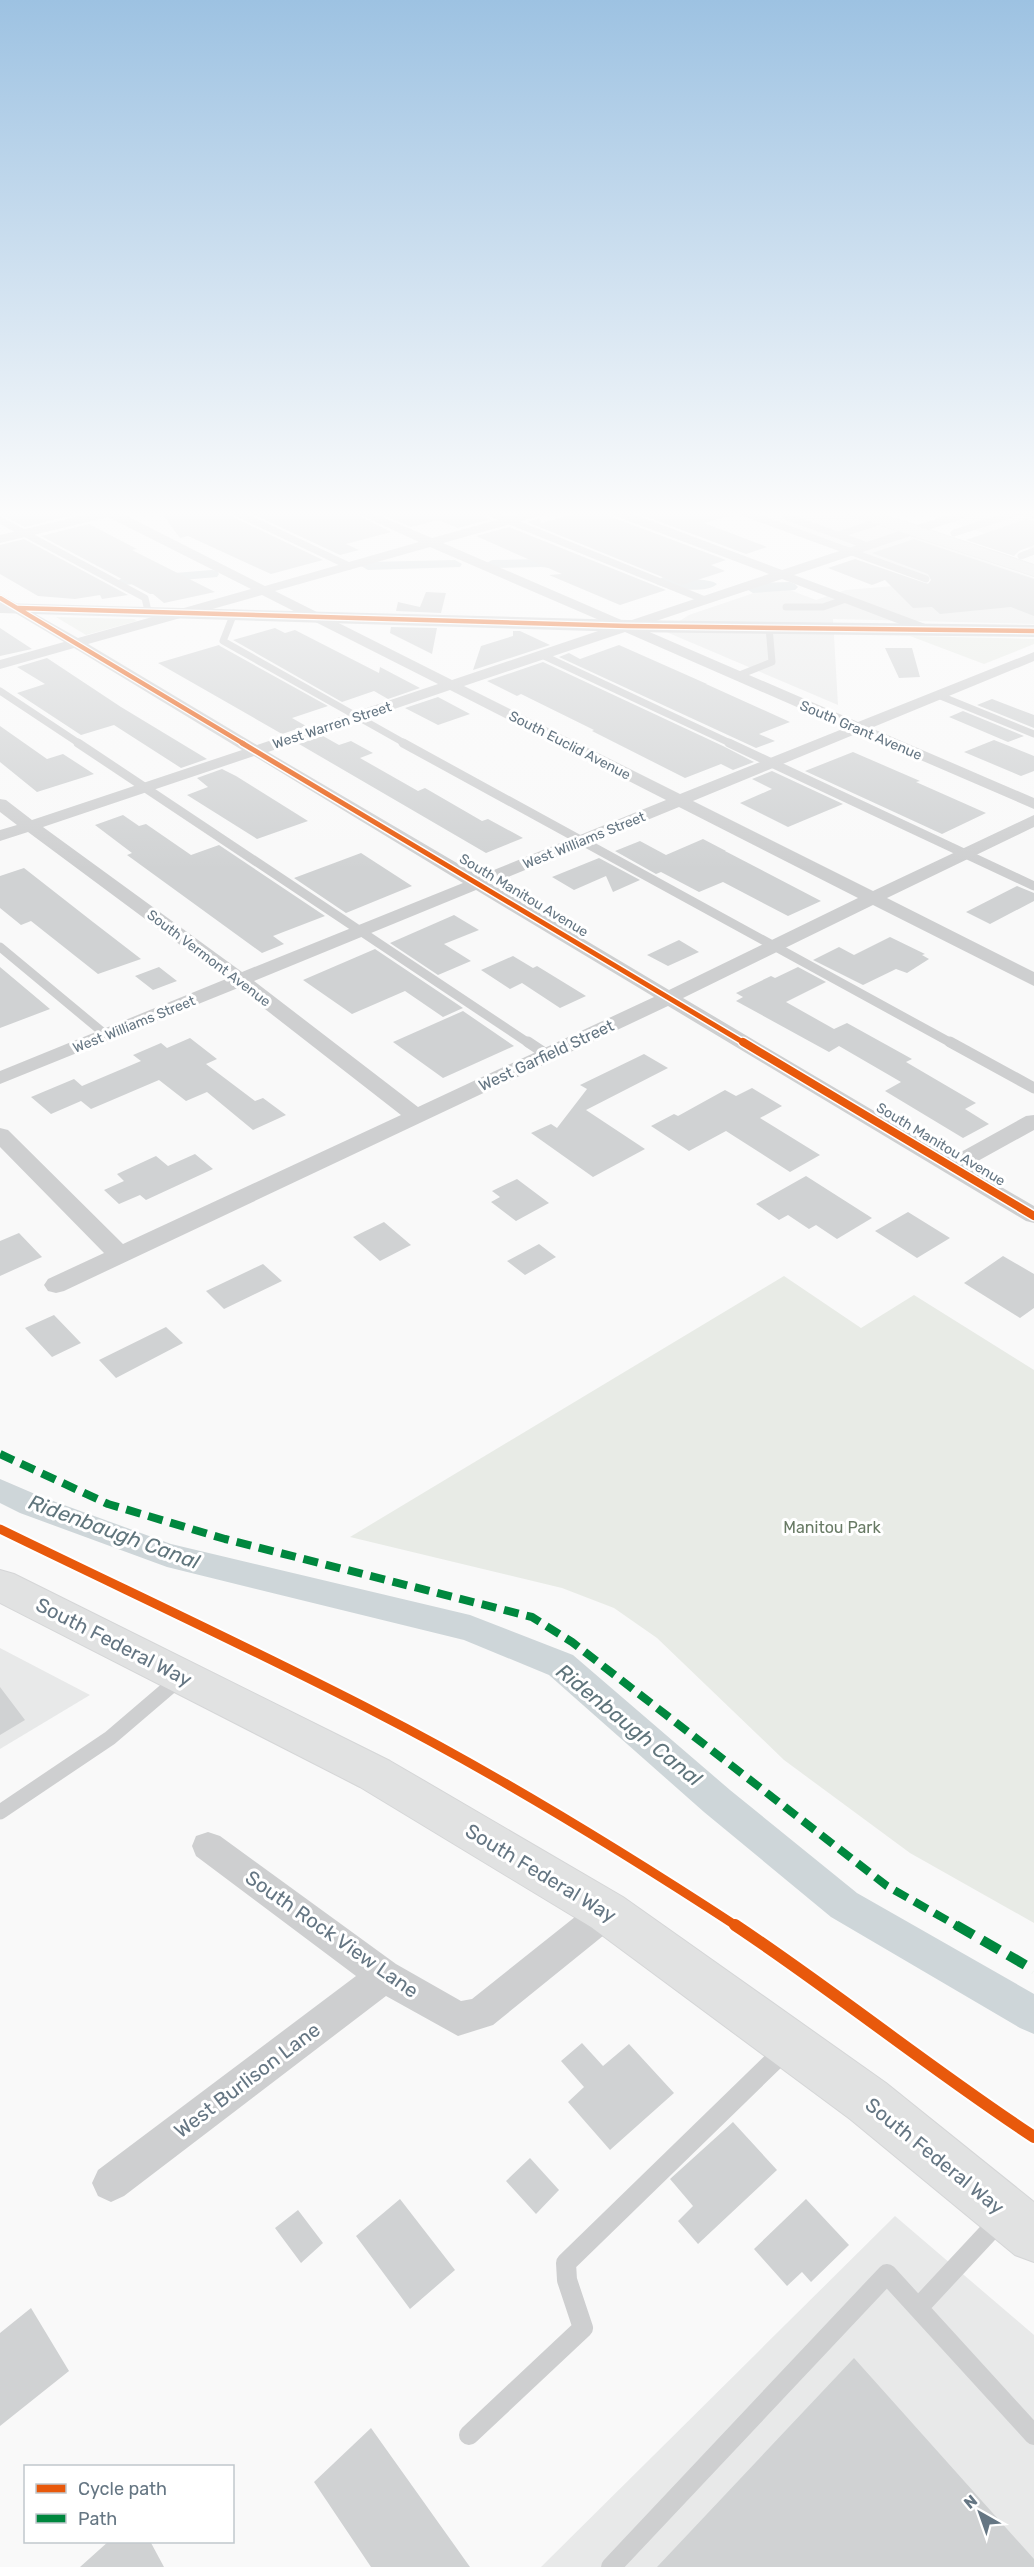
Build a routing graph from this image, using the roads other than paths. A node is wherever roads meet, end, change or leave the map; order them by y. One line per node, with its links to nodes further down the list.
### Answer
1 (53, 631): 8 (street, South Manitou Avenue)
2 (119, 631): 8 (street)
3 (228, 631): 18 (lane)
4 (343, 631): 15 (street, South Euclid Avenue)
5 (613, 631): 9 (street, West Warren Street)
6 (638, 631): 14 (street, South Grant Avenue)
7 (769, 631): 14 (lane)
8 (76, 643): 12 (street); 21 (street, South Manitou Avenue)
9 (542, 655): 15 (street, West Warren Street); 22 (lane)
10 (1034, 656): 11 (street, West Williams Street)
11 (1016, 664): 13 (street); 17 (street, West Williams Street)
12 (0, 665)
13 (1034, 671)
14 (737, 676): 19 (street, South Grant Avenue)
15 (451, 685): 18 (street, West Warren Street); 24 (street, South Euclid Avenue)
16 (0, 691): 23 (lane)
17 (938, 695): 19 (street, West Williams Street); 20 (lane)
18 (356, 717): 21 (street, West Warren Street); 30 (lane)
19 (857, 728): 22 (street, West Williams Street); 26 (street, South Grant Avenue)
20 (1034, 734)
21 (256, 750): 23 (street, West Warren Street); 32 (street, South Manitou Avenue)
22 (771, 764): 24 (street, West Williams Street); 31 (lane)
23 (147, 787): 28 (street, West Warren Street); 35 (lane)
24 (680, 801): 30 (street, West Williams Street); 34 (street, South Euclid Avenue)
25 (0, 804): 28 (street, South Vermont Avenue)
26 (1034, 804)
27 (1034, 820): 31 (street, West Garfield Street)
28 (30, 826): 29 (street, West Warren Street); 38 (street, South Vermont Avenue)
29 (0, 836)
30 (582, 840): 32 (street, West Williams Street); 36 (lane)
31 (964, 854): 33 (lane); 34 (street, West Garfield Street)
32 (478, 883): 35 (street, West Williams Street); 40 (street, South Manitou Avenue)
33 (1034, 886)
34 (871, 898): 36 (street, West Garfield Street); 39 (street, South Euclid Avenue)
35 (361, 931): 38 (street, West Williams Street); 42 (lane)
36 (774, 946): 40 (street, West Garfield Street); 44 (lane)
37 (0, 947): 41 (lane)
38 (240, 980): 41 (street, West Williams Street); 45 (street, South Vermont Avenue)
39 (1034, 980)
40 (670, 997): 42 (street, West Garfield Street); 48 (street, South Manitou Avenue)
41 (106, 1035): 43 (street, West Williams Street)
42 (546, 1054): 45 (street, West Garfield Street)
43 (0, 1078)
44 (1034, 1088)
45 (416, 1116): 50 (street, West Garfield Street)
46 (1034, 1120): 48 (street)
47 (0, 1135): 50 (street)
48 (952, 1166): 49 (street, South Manitou Avenue)
49 (1034, 1215)
50 (120, 1255): 51 (street, West Garfield Street)
51 (56, 1285)
52 (0, 1585): 53 (main road, South Federal Way)
53 (182, 1676): 54 (lane); 56 (main road, South Federal Way)
54 (0, 1812)
55 (208, 1846): 57 (street, South Rock View Lane)
56 (607, 1912): 57 (street, South Rock View Lane); 58 (main road, South Federal Way)
57 (384, 1976): 59 (street, West Burlison Lane)
58 (791, 2044): 60 (main road, South Federal Way); 62 (lane)
59 (111, 2183)
60 (1020, 2224): 61 (lane)
61 (918, 2308): 63 (lane); 64 (lane)
62 (469, 2435)
63 (1034, 2435)
64 (611, 2567)

